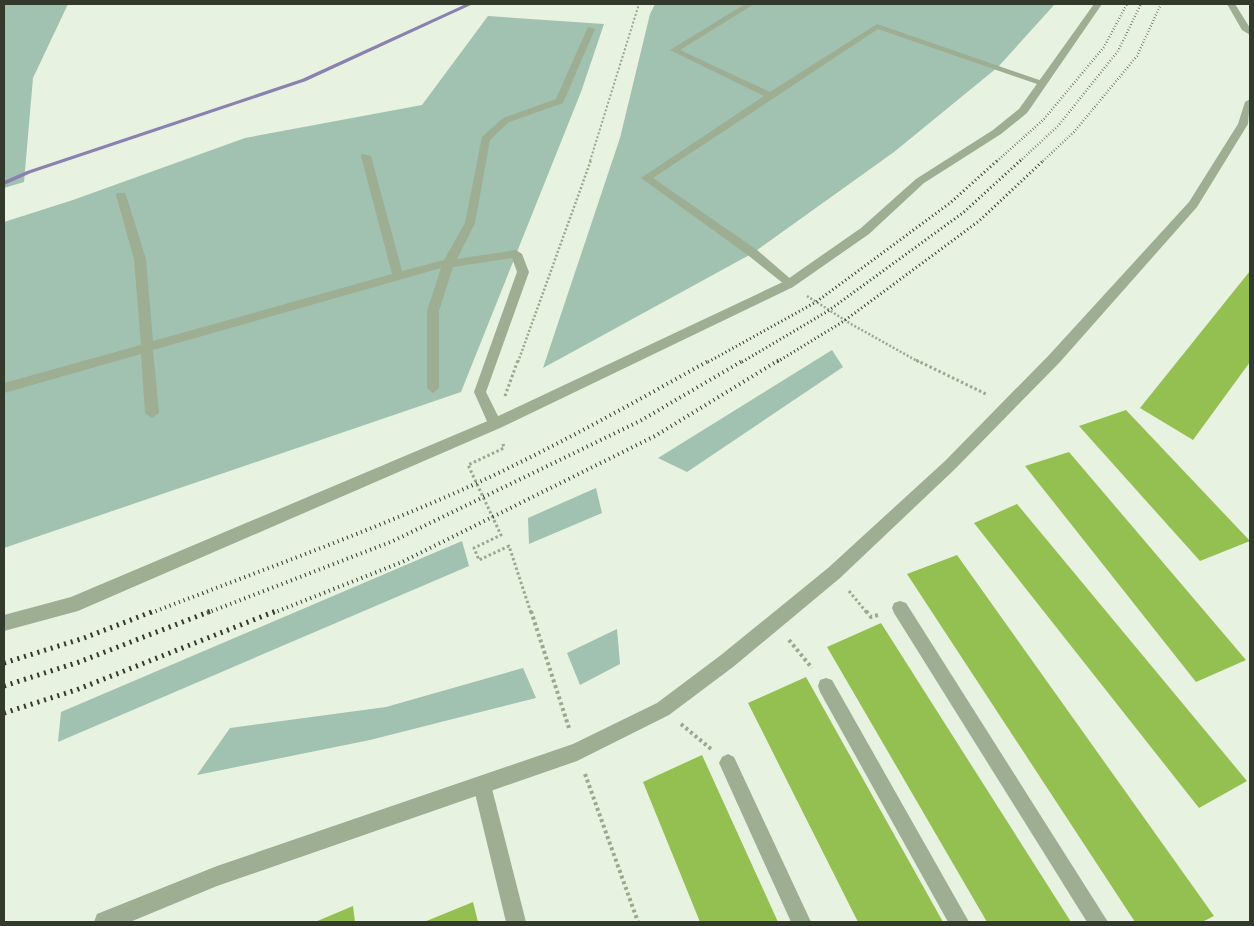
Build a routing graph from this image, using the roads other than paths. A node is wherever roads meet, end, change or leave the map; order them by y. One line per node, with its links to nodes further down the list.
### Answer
1 (750, 4): 7 (lane)
2 (1098, 4): 6 (street)
3 (1231, 4): 5 (street)
4 (591, 29): 11 (lane)
5 (1250, 32)
6 (1043, 83): 7 (lane); 13 (street)
7 (771, 96): 13 (lane)
8 (1250, 102): 23 (street)
9 (366, 156): 12 (lane)
10 (121, 195): 14 (lane)
11 (448, 264): 12 (lane); 16 (lane); 18 (lane)
12 (398, 277): 14 (lane)
13 (789, 284): 18 (street)
14 (147, 348): 15 (lane); 17 (lane)
15 (4, 388)
16 (433, 388)
17 (152, 413)
18 (495, 424): 20 (street)
19 (900, 608): 28 (lane)
20 (4, 623)
21 (826, 686): 27 (lane)
22 (728, 763): 26 (lane)
23 (482, 785): 24 (street); 25 (lane)
24 (105, 922)
25 (516, 922)
26 (801, 922)
27 (959, 922)
28 (1098, 922)

